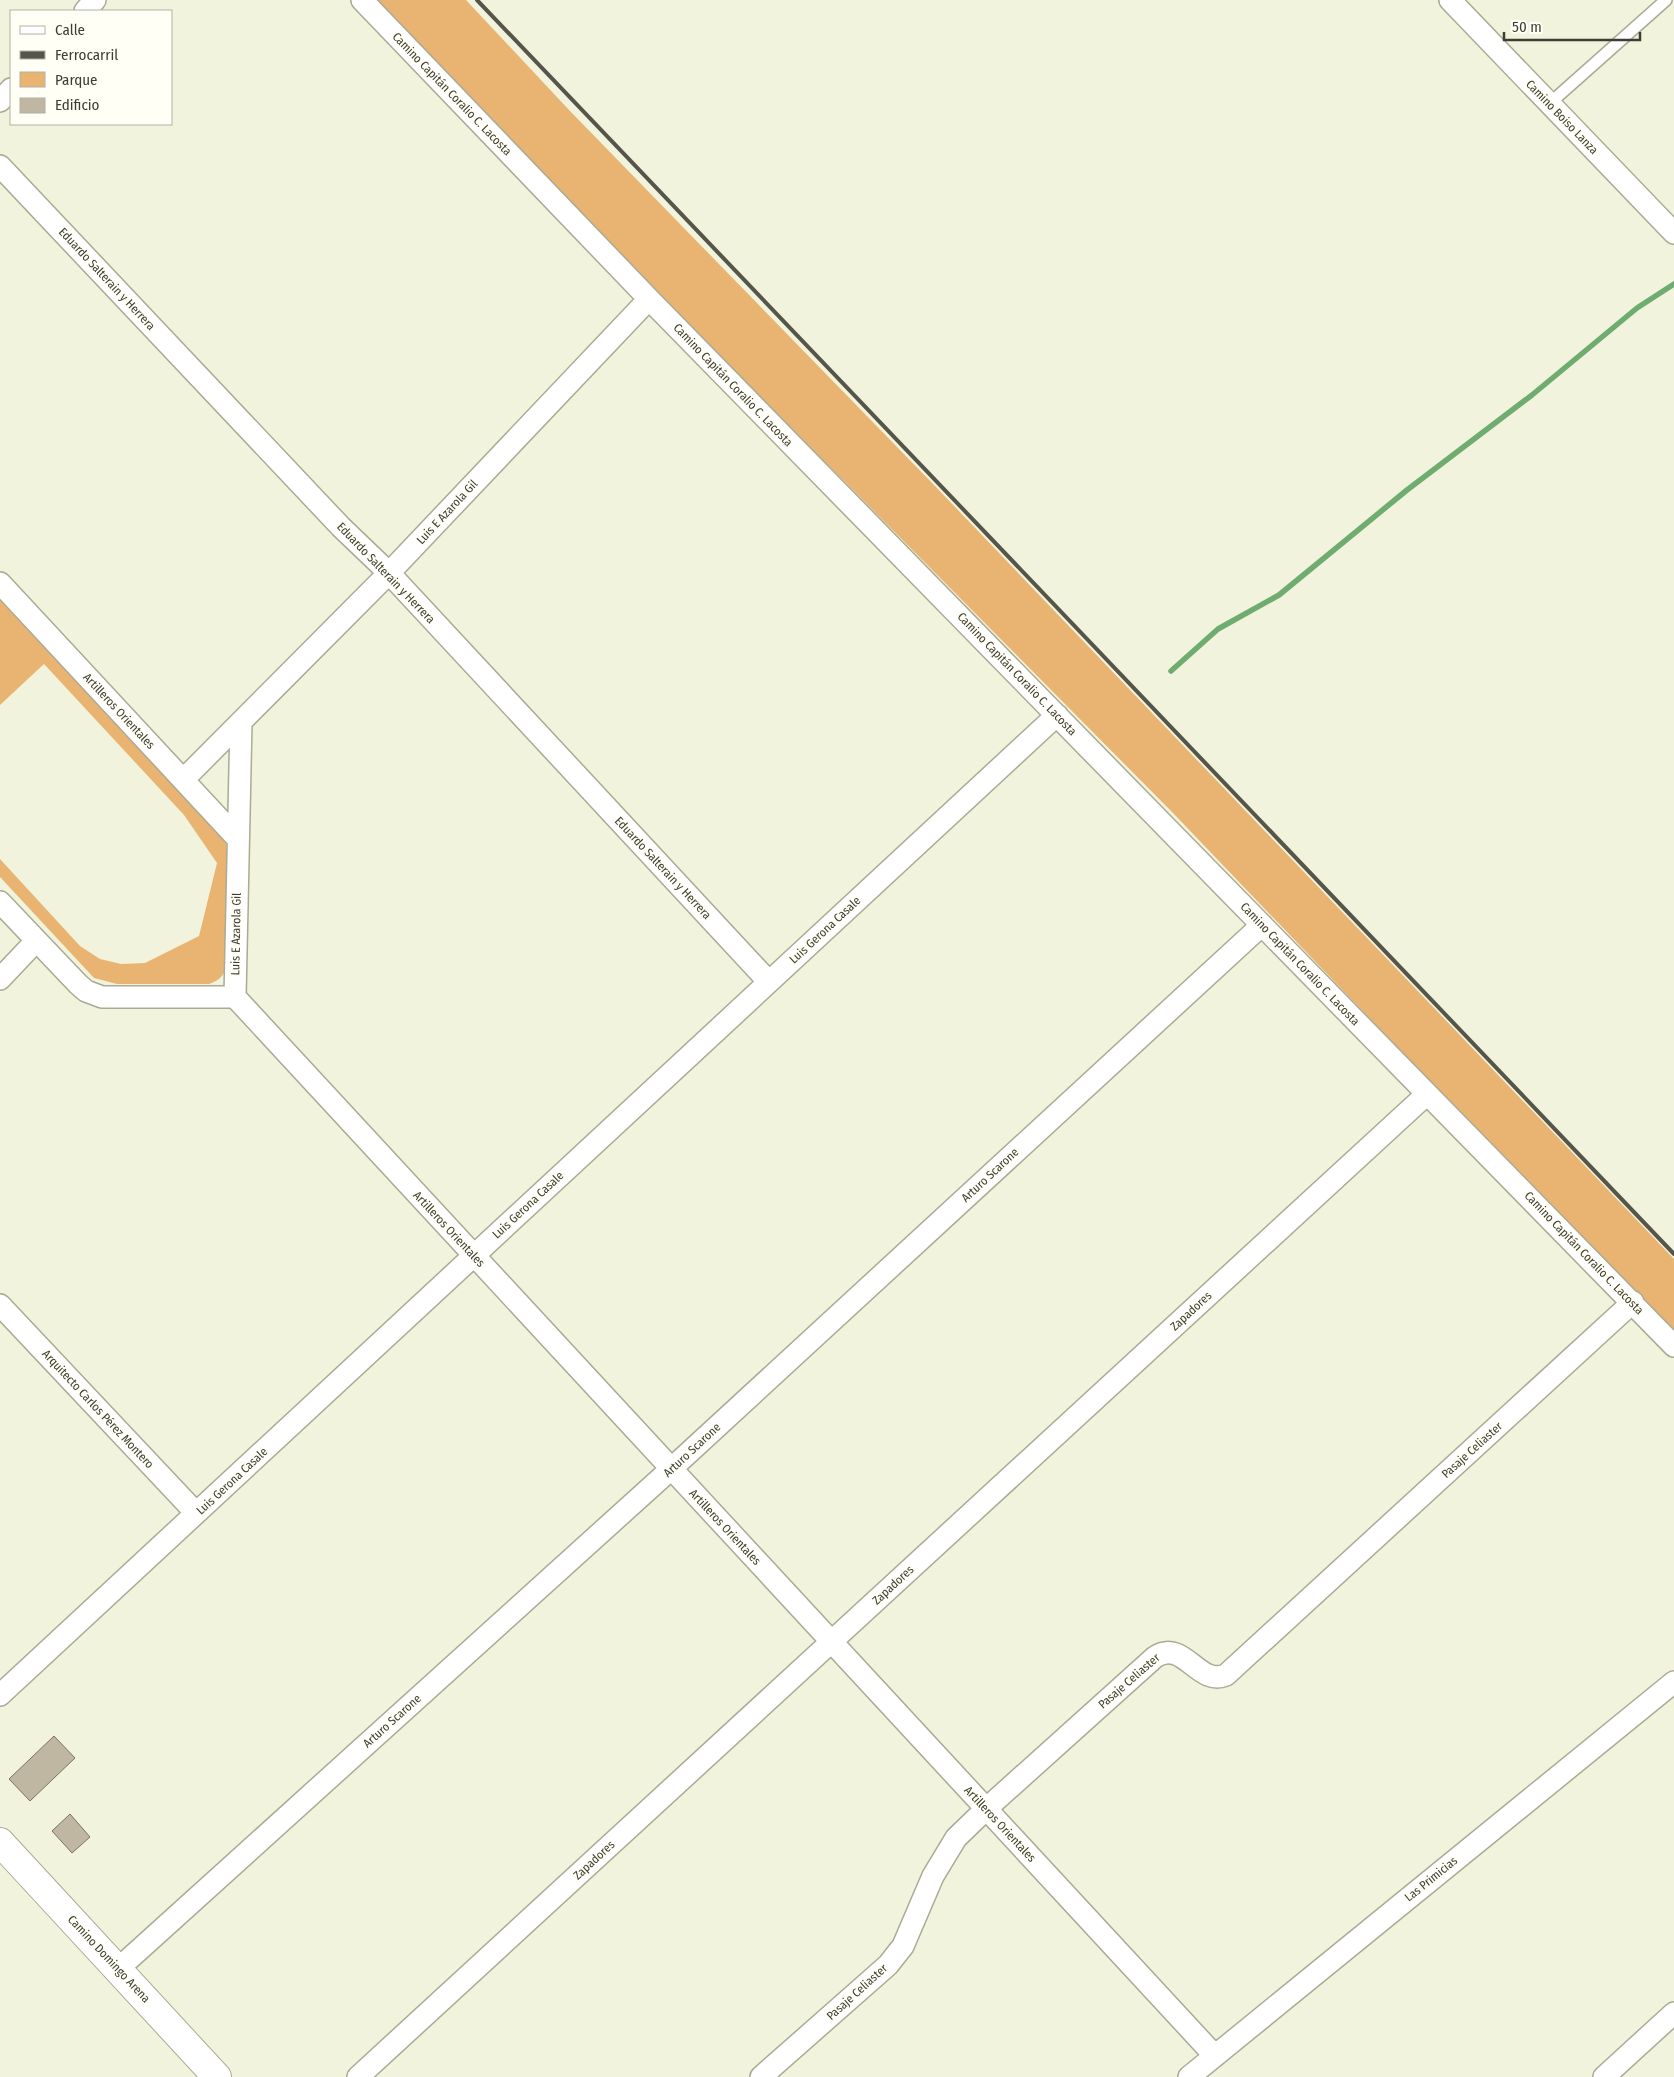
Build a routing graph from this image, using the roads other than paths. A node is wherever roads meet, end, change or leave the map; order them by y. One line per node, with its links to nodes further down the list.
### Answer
1 (95, 0): 5 (street)
2 (362, 0): 11 (street, Camino Capitán Coralio C. Lacosta)
3 (1450, 0): 8 (street, Camino Boiso Lanza)
4 (1666, 0): 8 (lane)
5 (86, 10)
6 (10, 90): 7 (street)
7 (0, 101)
8 (1549, 104): 10 (street, Camino Boiso Lanza)
9 (0, 166): 12 (street, Eduardo Salterain y Herrera)
10 (1674, 234)
11 (648, 299): 12 (street, Luis E Azarola Gil); 14 (street, Camino Capitán Coralio C. Lacosta)
12 (389, 573): 15 (street, Luis E Azarola Gil); 22 (street, Eduardo Salterain y Herrera)
13 (0, 583): 16 (street, Artilleros Orientales)
14 (1057, 715): 19 (street, Camino Capitán Coralio C. Lacosta); 22 (street, Luis Gerona Casale)
15 (241, 722): 16 (street, Luis E Azarola Gil); 17 (street, Luis E Azarola Gil)
16 (184, 779): 17 (street, Artilleros Orientales)
17 (238, 840): 23 (street, Luis E Azarola Gil)
18 (0, 902): 20 (street)
19 (1262, 925): 24 (street, Camino Capitán Coralio C. Lacosta); 29 (street, Arturo Scarone)
20 (36, 941): 21 (street); 23 (street)
21 (0, 979)
22 (769, 982): 25 (street, Luis Gerona Casale)
23 (234, 997): 25 (street, Artilleros Orientales)
24 (1427, 1094): 26 (street, Camino Capitán Coralio C. Lacosta); 31 (street, Zapadores)
25 (474, 1256): 29 (street, Artilleros Orientales); 30 (street, Luis Gerona Casale)
26 (1633, 1302): 28 (street, Camino Capitán Coralio C. Lacosta); 34 (street, Pasaje Celiaster)
27 (0, 1305): 30 (street, Arquitecto Carlos Pérez Montero)
28 (1674, 1346)
29 (671, 1469): 31 (street, Artilleros Orientales); 36 (street, Arturo Scarone)
30 (196, 1513): 33 (street, Luis Gerona Casale)
31 (831, 1642): 34 (street, Artilleros Orientales); 40 (street, Zapadores)
32 (1674, 1682): 38 (street, Las Primicias)
33 (0, 1695)
34 (986, 1809): 38 (street, Artilleros Orientales); 41 (street, Pasaje Celiaster)
35 (3, 1851): 36 (street, Camino Domingo Arena)
36 (118, 1969): 39 (street, Camino Domingo Arena)
37 (1674, 2013): 43 (street)
38 (1214, 2056): 42 (street, Las Primicias)
39 (217, 2077)
40 (358, 2077)
41 (761, 2077)
42 (1189, 2077)
43 (1604, 2077)

